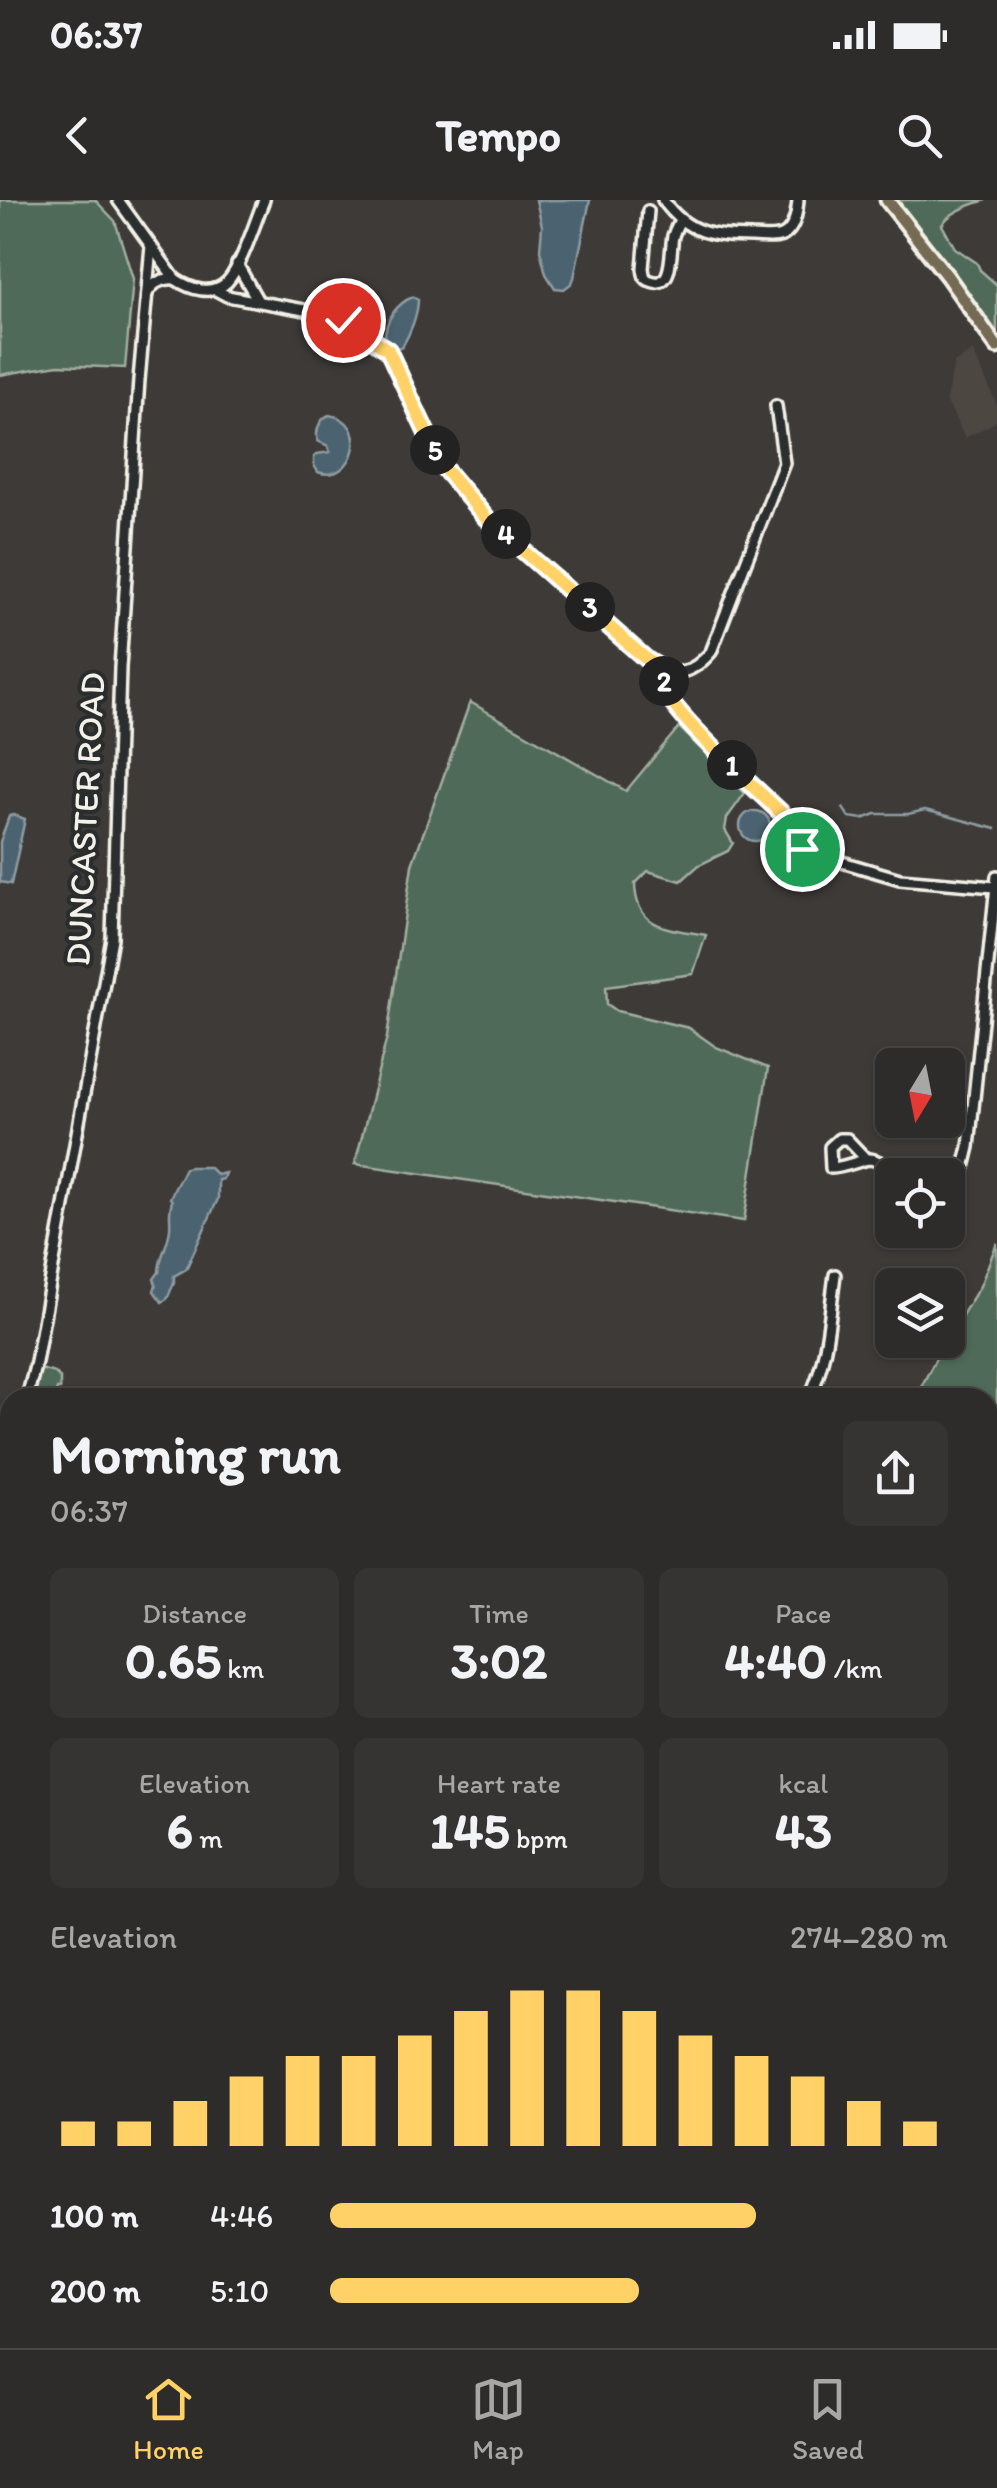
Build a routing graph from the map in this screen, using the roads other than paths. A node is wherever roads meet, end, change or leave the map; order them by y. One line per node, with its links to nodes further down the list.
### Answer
1 (118, 200): 8 (street)
2 (264, 200): 9 (street)
3 (663, 200): 7 (street)
4 (798, 200): 7 (street)
5 (887, 200): 14 (main road)
6 (648, 211): 7 (street)
7 (680, 220)
8 (152, 246): 10 (street); 12 (street, DUNCASTER ROAD)
9 (237, 264): 11 (street); 13 (street)
10 (175, 278): 11 (street); 12 (street)
11 (214, 290): 13 (street)
12 (146, 296): 23 (street, DUNCASTER ROAD)
13 (258, 302): 16 (street)
14 (997, 347)
15 (776, 406): 16 (street)
16 (667, 672): 18 (street)
17 (997, 876): 18 (street)
18 (995, 887): 21 (street)
19 (866, 1159): 20 (street)
20 (875, 1162)
21 (965, 1163)
22 (836, 1275): 24 (street)
23 (30, 1388)
24 (814, 1388)

